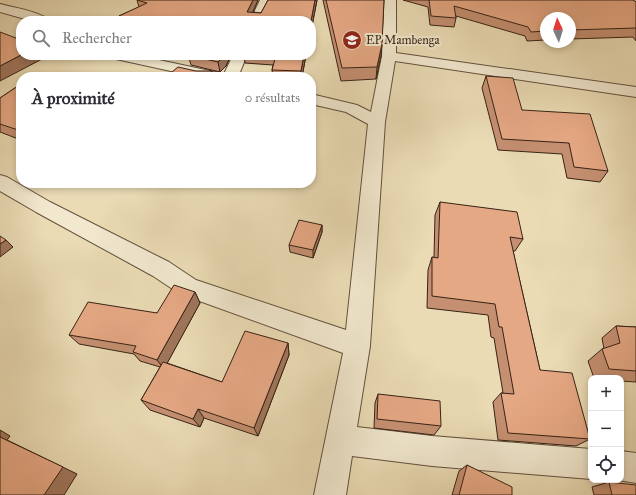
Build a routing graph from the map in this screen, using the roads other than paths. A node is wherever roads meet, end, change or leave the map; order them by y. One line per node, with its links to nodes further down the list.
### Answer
1 (266, 0): 5 (street)
2 (390, 0): 6 (street)
3 (0, 8): 4 (street)
4 (32, 16)
5 (258, 16)
6 (389, 56): 11 (street); 13 (street)
7 (139, 60): 9 (street)
8 (238, 60): 10 (street)
9 (196, 72)
10 (232, 72)
11 (636, 92)
12 (316, 100): 13 (street)
13 (378, 115): 15 (street)
14 (0, 182): 15 (street)
15 (357, 346): 16 (street)
16 (340, 440): 17 (street); 20 (street)
17 (588, 464)
18 (624, 466): 19 (street)
19 (636, 468)
20 (330, 495)

